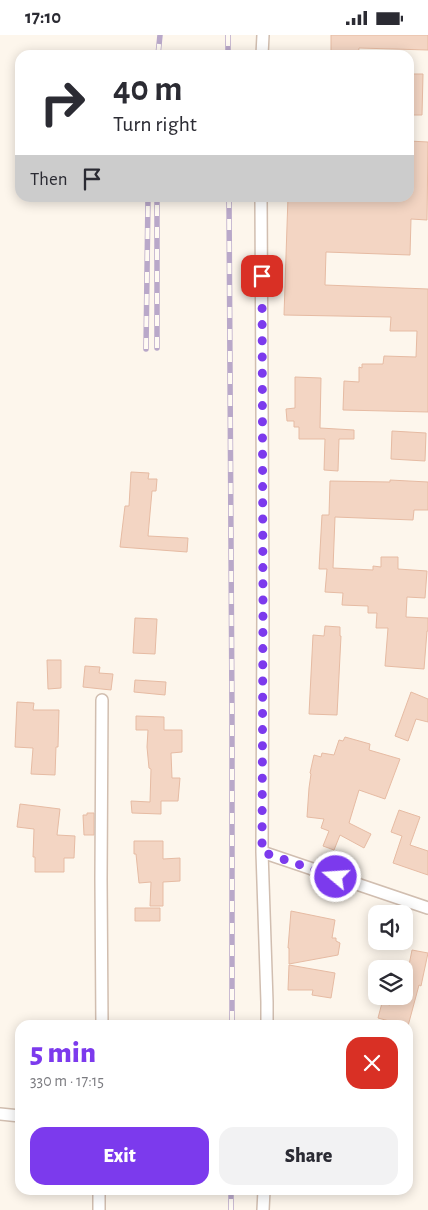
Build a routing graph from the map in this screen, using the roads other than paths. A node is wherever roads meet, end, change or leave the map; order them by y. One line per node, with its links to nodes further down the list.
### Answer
1 (263, 35): 2 (street)
2 (262, 50)
3 (262, 202): 5 (street)
4 (102, 700): 7 (street)
5 (262, 852): 6 (street); 8 (street)
6 (428, 907)
7 (102, 1020)
8 (267, 1020)
9 (0, 1114): 10 (street)
10 (15, 1116)
11 (99, 1195): 13 (street)
12 (264, 1195): 14 (street)
13 (99, 1210)
14 (263, 1210)

